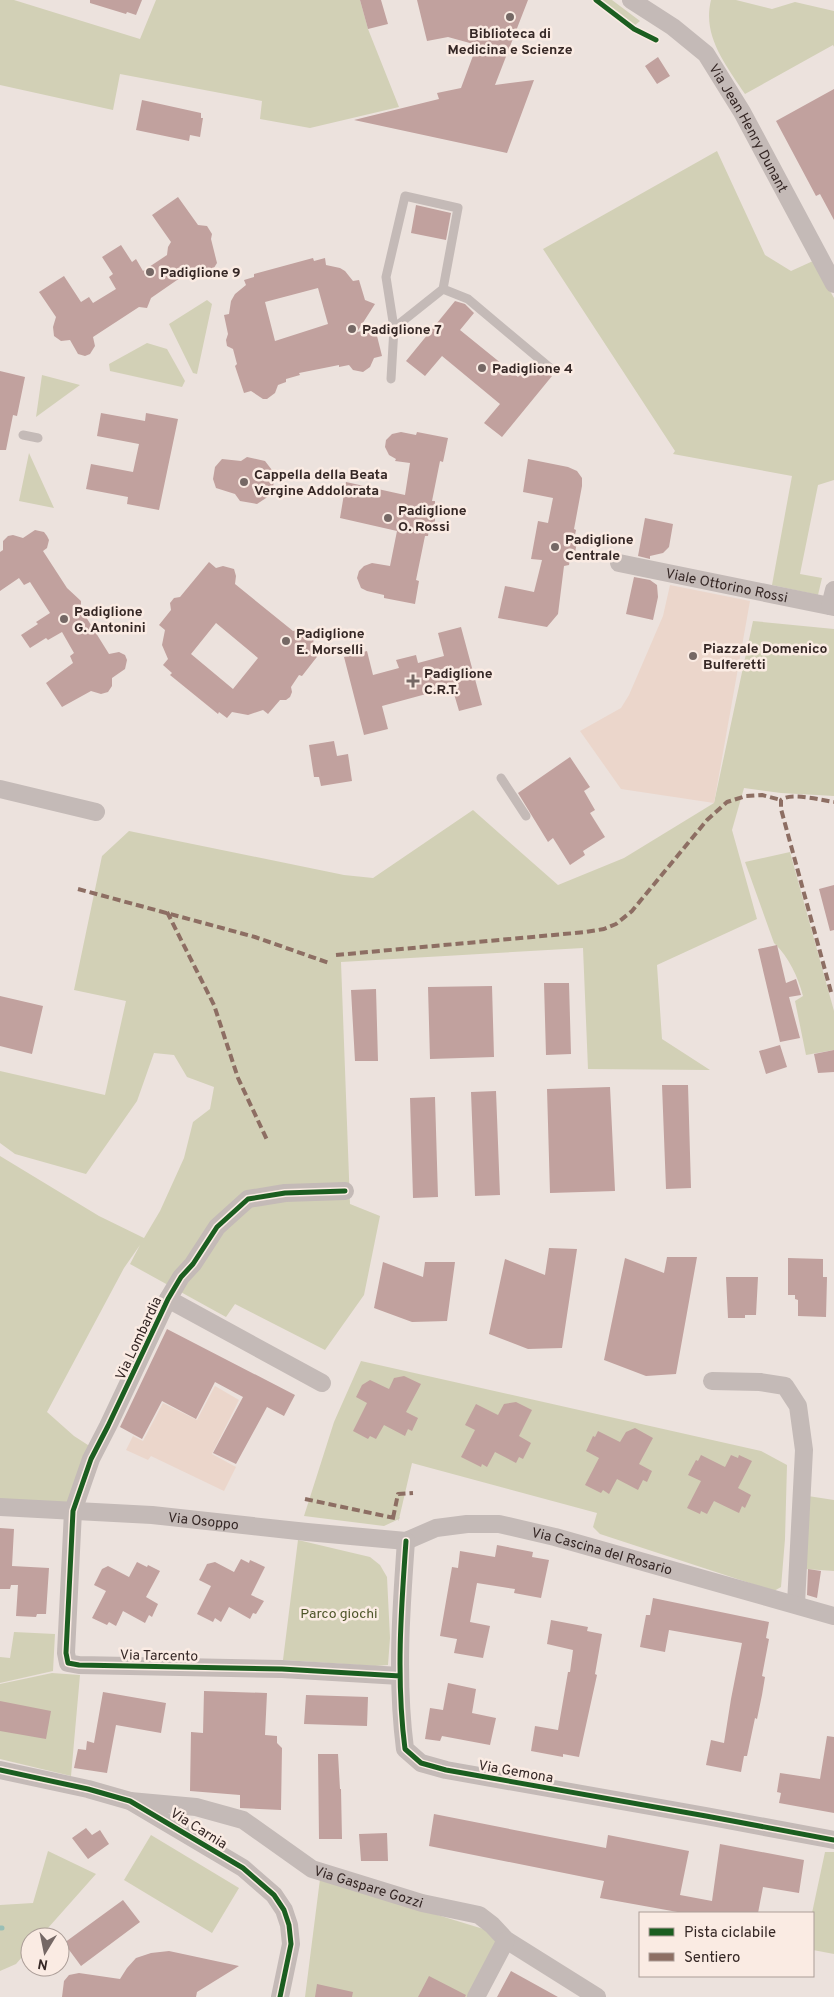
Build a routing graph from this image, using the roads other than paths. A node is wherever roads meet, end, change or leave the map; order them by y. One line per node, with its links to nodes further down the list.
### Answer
1 (631, 0): 2 (street, Via Jean Henry Dunant)
2 (834, 284)
3 (443, 289): 4 (lane); 4 (lane); 5 (lane)
4 (394, 328): 6 (lane)
5 (549, 367)
6 (391, 379)
7 (23, 434): 8 (lane)
8 (38, 438)
9 (618, 563): 10 (street, Viale Ottorino Rossi)
10 (833, 601)
11 (501, 778): 14 (lane)
12 (0, 789): 13 (street)
13 (96, 812)
14 (526, 816)
15 (345, 1191): 16 (street, Via Lombardia)
16 (168, 1299): 18 (street, Via Lombardia); 20 (street, Via Lombardia)
17 (712, 1381): 22 (street)
18 (322, 1383)
19 (0, 1507): 20 (street, Via Osoppo)
20 (73, 1511): 21 (street, Via Osoppo); 24 (street, Via Tarcento)
21 (406, 1541): 22 (street, Via Cascina del Rosario); 24 (street, Via Gemona)
22 (796, 1604): 23 (street, Via Cascina del Rosario)
23 (834, 1616)
24 (400, 1676): 27 (street, Via Gemona)
25 (0, 1770): 26 (street, Via Carnia)
26 (130, 1801): 28 (street, Via Gaspare Gozzi); 29 (street, Via Carnia)
27 (834, 1840)
28 (506, 1940): 30 (street); 31 (street, Via Gaspare Gozzi)
29 (280, 1997)
30 (476, 1997)
31 (597, 1997)

